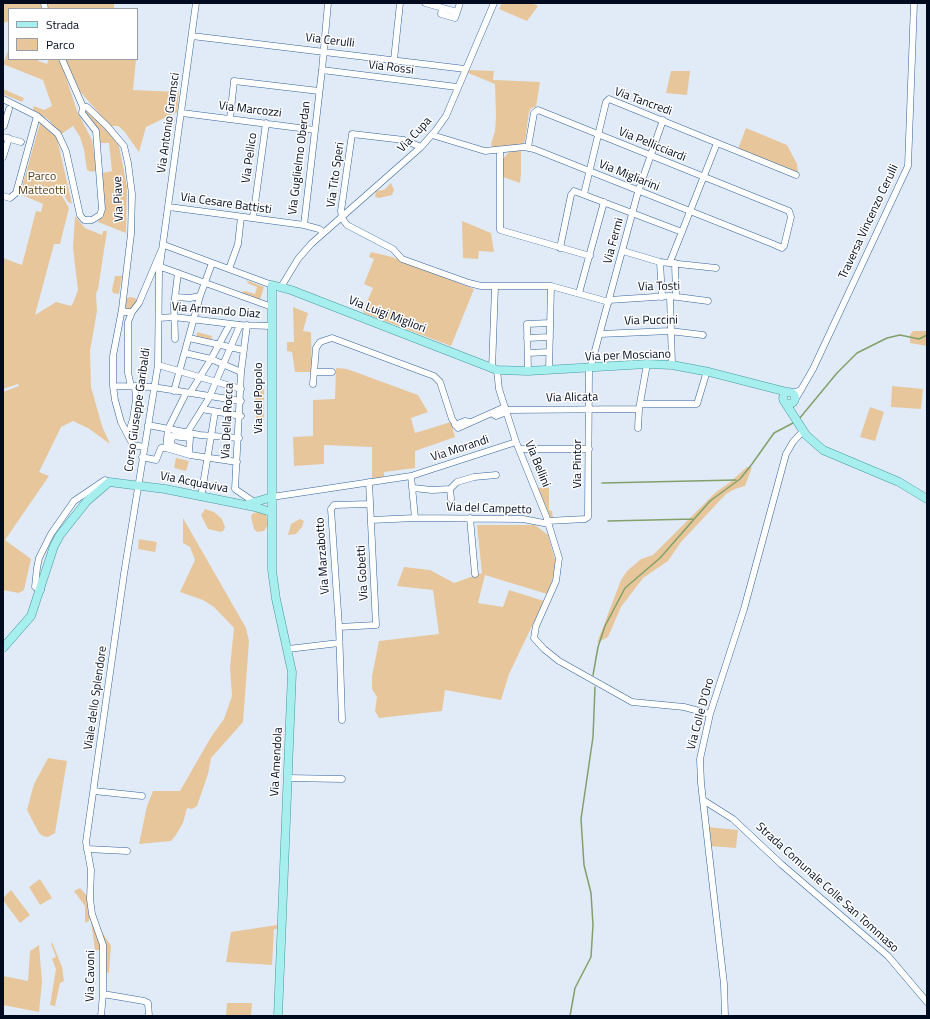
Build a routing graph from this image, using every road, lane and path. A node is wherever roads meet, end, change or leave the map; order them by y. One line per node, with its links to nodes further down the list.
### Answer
1 (196, 3): 8 (street, Via Antonio Gramsci)
2 (328, 3): 9 (street, Via Guglielmo Oberdan)
3 (400, 3): 11 (street)
4 (425, 3): 5 (street)
5 (460, 3)
6 (494, 3): 12 (street, Via Cupa)
7 (914, 3): 127 (street, Traversa Vincenzo Cerulli)
8 (192, 36): 9 (street, Via Cerulli); 19 (street, Via Antonio Gramsci)
9 (324, 51): 11 (street, Via Cerulli); 13 (street, Via Guglielmo Oberdan)
10 (62, 60): 17 (street)
11 (394, 60): 12 (street, Via Cerulli)
12 (465, 69): 14 (street, Via Cupa)
13 (322, 70): 14 (street, Via Rossi); 15 (street, Via Guglielmo Oberdan)
14 (457, 87): 27 (street, Via Cupa)
15 (319, 91): 21 (street); 25 (street, Via Guglielmo Oberdan)
16 (3, 99): 20 (street)
17 (83, 107): 20 (street); 79 (street, Via Piave)
18 (9, 109): 24 (street)
19 (182, 113): 21 (street, Via Marcozzi); 43 (street, Via Antonio Gramsci)
20 (38, 116): 41 (street)
21 (230, 119): 23 (street, Via Marcozzi)
22 (663, 120): 26 (street, Via Tancredi); 30 (street, Via Tancredi); 34 (street, Via Fermi)
23 (266, 124): 25 (street, Via Marcozzi); 48 (street, Via Pellico)
24 (3, 127)
25 (315, 130): 50 (street, Via Guglielmo Oberdan)
26 (598, 134): 32 (street, Via Pellicciardi); 34 (street, Via Pellicciardi); 36 (street, Via Tancredi)
27 (432, 135): 31 (street, Via Cupa); 33 (street, Via Migliarini)
28 (6, 137): 29 (street); 35 (street)
29 (22, 142)
30 (717, 143): 37 (street, Via Tancredi); 38 (street)
31 (421, 147): 49 (street, Via Cupa); 49 (street, Via Tito Speri)
32 (528, 147): 33 (street, Via Migliarini); 36 (street, Via Migliarini)
33 (500, 150): 54 (street)
34 (650, 156): 38 (street, Via Pellicciardi); 39 (street, Via Fermi)
35 (3, 157)
36 (589, 171): 39 (street, Via Migliarini); 40 (street, Via Tancredi)
37 (796, 175)
38 (703, 178): 44 (street); 47 (street, Via Pellicciardi)
39 (638, 192): 44 (street, Via Migliarini); 45 (street, Via Fermi)
40 (584, 194): 42 (street); 54 (street)
41 (3, 196)
42 (604, 202): 45 (street); 57 (street)
43 (169, 207): 46 (street, Via Cesare Battisti); 53 (street, Via Antonio Gramsci)
44 (690, 212): 47 (street, Via Migliarini); 52 (street)
45 (633, 213): 52 (street); 55 (street, Via Fermi)
46 (241, 217): 48 (street, Via Cesare Battisti); 63 (street)
47 (791, 217)
48 (253, 218): 50 (street, Via Cesare Battisti)
49 (342, 218): 51 (street, Via Cupa); 68 (street, Via Tosti)
50 (304, 225): 51 (street, Via Guglielmo Oberdan)
51 (323, 232): 67 (street)
52 (682, 232): 60 (street)
53 (164, 245): 56 (street); 59 (street); 61 (street, Via Antonio Gramsci)
54 (560, 248): 57 (street)
55 (623, 251): 58 (street, Via Tosti); 76 (street, Via Fermi)
56 (159, 254): 61 (street); 65 (street)
57 (590, 256): 70 (street)
58 (660, 262): 60 (street, Via Tosti); 75 (street)
59 (212, 263): 63 (street); 66 (street)
60 (673, 263): 62 (street, Via Tosti); 74 (street)
61 (161, 267): 64 (street); 65 (street); 82 (street, Corso Giuseppe Garibaldi)
62 (716, 268)
63 (229, 269): 67 (street)
64 (178, 273): 66 (street); 71 (street)
65 (150, 277): 80 (street)
66 (204, 283): 72 (street); 78 (street)
67 (277, 286): 78 (main road, Via del Popolo); 109 (main road, Via Luigi Migliori)
68 (495, 286): 69 (street, Via Tosti); 109 (street, Via Bellini)
69 (551, 286): 70 (street, Via Tosti); 84 (street)
70 (579, 293): 76 (street, Via Tosti)
71 (175, 296): 72 (street); 81 (street)
72 (200, 296): 83 (street)
73 (670, 296): 74 (street, Via Tosti); 75 (street, Via Tosti); 88 (street)
74 (676, 296): 77 (street, Via Tosti)
75 (662, 297): 76 (street, Via Tosti)
76 (609, 301): 89 (street, Via Fermi)
77 (708, 301)
78 (272, 307): 87 (main road, Via del Popolo)
79 (122, 309): 80 (street); 91 (street, Via Piave)
80 (132, 312): 93 (street)
81 (174, 317): 82 (street, Via Armando Diaz); 83 (street, Via Armando Diaz); 96 (street)
82 (159, 318): 106 (street, Corso Giuseppe Garibaldi)
83 (194, 319): 85 (street, Via Armando Diaz); 94 (street)
84 (550, 323): 92 (street); 95 (street)
85 (230, 324): 86 (street, Via Armando Diaz); 97 (street)
86 (244, 325): 87 (street, Via Armando Diaz); 98 (street); 99 (street, Via Della Rocca)
87 (271, 326): 154 (main road, Via del Popolo)
88 (670, 331): 89 (street, Via Puccini); 90 (street, Via Puccini); 107 (street)
89 (600, 334): 108 (street, Via Fermi)
90 (703, 335)
91 (116, 336): 93 (street); 120 (street, Via Piave)
92 (550, 337): 95 (street); 100 (street)
93 (128, 338): 121 (street)
94 (189, 338): 97 (street); 101 (street)
95 (527, 338): 102 (street)
96 (175, 339)
97 (219, 344): 98 (street); 103 (street)
98 (231, 347): 99 (street); 104 (street)
99 (243, 350): 114 (street, Via Della Rocca)
100 (549, 352): 102 (street); 110 (street)
101 (185, 353): 103 (street); 111 (street)
102 (528, 353): 112 (street)
103 (211, 359): 104 (street); 117 (street)
104 (223, 364): 114 (street); 118 (street)
105 (647, 364): 107 (main road, Via per Mosciano); 108 (main road, Via per Mosciano); 129 (street)
106 (158, 365): 111 (street); 122 (street, Corso Giuseppe Garibaldi)
107 (672, 365): 113 (main road, Via per Mosciano)
108 (590, 369): 110 (main road, Via per Mosciano); 131 (street, Via Pintor)
109 (495, 370): 112 (main road, Via per Mosciano); 132 (street, Via Bellini)
110 (549, 370): 112 (main road, Via per Mosciano)
111 (180, 371): 117 (street); 124 (street)
112 (528, 371)
113 (706, 371): 127 (main road, Via per Mosciano); 129 (street, Via Alicata)
114 (241, 372): 123 (street, Via Della Rocca)
115 (314, 372): 116 (street); 119 (street); 132 (street, Via Alicata)
116 (332, 372)
117 (200, 377): 118 (street); 125 (street)
118 (215, 382): 123 (street); 126 (street)
119 (313, 384)
120 (113, 386): 121 (street); 140 (street, Via Piave)
121 (133, 386): 122 (street); 140 (street)
122 (153, 387): 124 (street); 135 (street, Corso Giuseppe Garibaldi)
123 (241, 389): 128 (street, Via Della Rocca)
124 (174, 391): 125 (street)
125 (188, 393): 126 (street); 137 (street)
126 (210, 396): 128 (street); 130 (street)
127 (789, 398): 138 (main road)
128 (241, 401): 134 (street, Via Della Rocca)
129 (639, 406): 131 (street, Via Alicata); 136 (street)
130 (202, 409): 133 (street); 139 (street)
131 (589, 409): 132 (street, Via Alicata); 147 (street, Via Pintor)
132 (506, 410): 143 (street, Via Bellini)
133 (215, 412): 134 (street); 141 (street)
134 (240, 416): 142 (street, Via Della Rocca)
135 (148, 425): 137 (street); 144 (street, Corso Giuseppe Garibaldi)
136 (638, 428)
137 (168, 429): 139 (street); 145 (street)
138 (803, 432): 161 (main road); 174 (street, Via Colle D'Oro)
139 (190, 433): 141 (street); 148 (street)
140 (128, 435): 144 (street)
141 (211, 435): 142 (street); 150 (street)
142 (239, 438): 151 (street, Via Della Rocca)
143 (516, 442): 146 (street, Via Bellini); 152 (street, Via Morandi)
144 (144, 447): 149 (street, Corso Giuseppe Garibaldi)
145 (166, 448): 148 (street); 149 (street)
146 (519, 449): 147 (street); 168 (street, Via Bellini)
147 (589, 449): 168 (street, Via Pintor)
148 (189, 453): 150 (street)
149 (142, 457): 156 (street, Corso Giuseppe Garibaldi)
150 (208, 458): 151 (street); 159 (street)
151 (237, 462): 162 (street, Via Della Rocca)
152 (412, 476): 155 (street); 157 (street)
153 (496, 476): 158 (street)
154 (272, 481): 162 (main road); 163 (main road, Via del Popolo)
155 (368, 482): 163 (street); 164 (street, Via Gobetti)
156 (138, 485): 159 (main road, Via Acquaviva); 172 (main road, Via Acquaviva); 178 (street, Viale dello Splendore)
157 (413, 488): 158 (street); 165 (street)
158 (450, 489): 160 (street)
159 (201, 497): 162 (main road, Via Acquaviva)
160 (451, 499)
161 (927, 500)
162 (255, 504): 163 (main road, Via Acquaviva); 163 (main road, Via Acquaviva)
163 (272, 504): 173 (main road, Via Amendola)
164 (370, 504): 167 (street, Via Gobetti); 170 (street, Via Marzabotto)
165 (415, 518): 166 (street, Via del Campetto); 167 (street, Via del Campetto)
166 (470, 518): 168 (street, Via del Campetto); 169 (street)
167 (371, 520): 170 (street, Via Gobetti)
168 (548, 522): 174 (street)
169 (475, 574)
170 (339, 627): 171 (street, Via Marzabotto)
171 (338, 643): 173 (street); 175 (street, Via Marzabotto)
172 (3, 648)
173 (288, 649): 176 (main road, Via Amendola)
174 (710, 714): 180 (street, Via Colle D'Oro)
175 (342, 720)
176 (288, 778): 177 (street); 188 (main road, Via Amendola)
177 (342, 778)
178 (94, 791): 179 (street); 181 (street, Viale dello Splendore)
179 (142, 796)
180 (703, 800): 185 (street, Strada Comunale Colle San Tommaso); 189 (street, Via Colle D'Oro)
181 (87, 849): 182 (street); 183 (street, Viale dello Splendore)
182 (127, 851)
183 (92, 914): 184 (street, Via Cavoni)
184 (103, 994): 186 (street, Via Cavoni); 187 (street)
185 (927, 1002)
186 (100, 1016)
187 (149, 1016)
188 (278, 1016)
189 (725, 1016)

